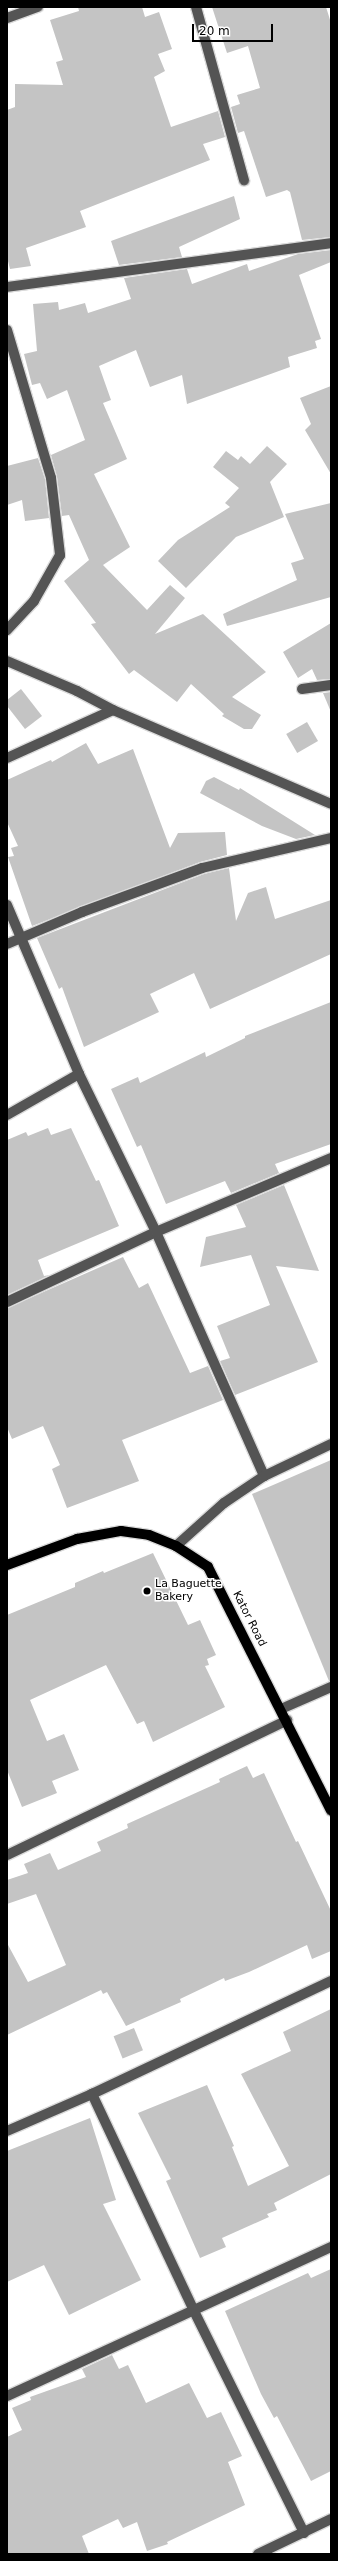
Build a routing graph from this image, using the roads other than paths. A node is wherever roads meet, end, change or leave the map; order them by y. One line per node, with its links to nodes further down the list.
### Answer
1 (8, 7): 4 (street)
2 (38, 7): 4 (street)
3 (196, 7): 5 (street)
4 (9, 18)
5 (244, 180)
6 (331, 243): 7 (street)
7 (7, 287)
8 (7, 330): 9 (street)
9 (7, 630)
10 (7, 661): 13 (street)
11 (331, 685): 12 (street)
12 (302, 689)
13 (113, 710): 14 (street); 15 (street)
14 (7, 758)
15 (331, 804)
16 (331, 838): 18 (street)
17 (7, 905): 18 (street)
18 (22, 938): 19 (street); 20 (street)
19 (7, 944)
20 (79, 1074): 21 (street); 23 (street)
21 (7, 1115)
22 (331, 1158): 23 (street)
23 (156, 1232): 24 (street); 26 (street)
24 (7, 1302)
25 (331, 1444): 26 (street)
26 (264, 1476): 27 (street)
27 (176, 1546): 28 (main road, Kator Road); 30 (main road, Kator Road)
28 (7, 1565)
29 (331, 1687): 30 (street)
30 (281, 1709): 31 (main road, Kator Road)
31 (287, 1720): 32 (main road, Kator Road); 33 (street)
32 (331, 1812)
33 (7, 1855)
34 (331, 1981): 35 (street)
35 (92, 2094): 36 (street); 38 (street)
36 (7, 2131)
37 (331, 2247): 38 (street)
38 (194, 2309): 39 (street); 41 (street)
39 (7, 2396)
40 (331, 2519): 41 (street)
41 (304, 2533): 42 (street)
42 (258, 2554)

